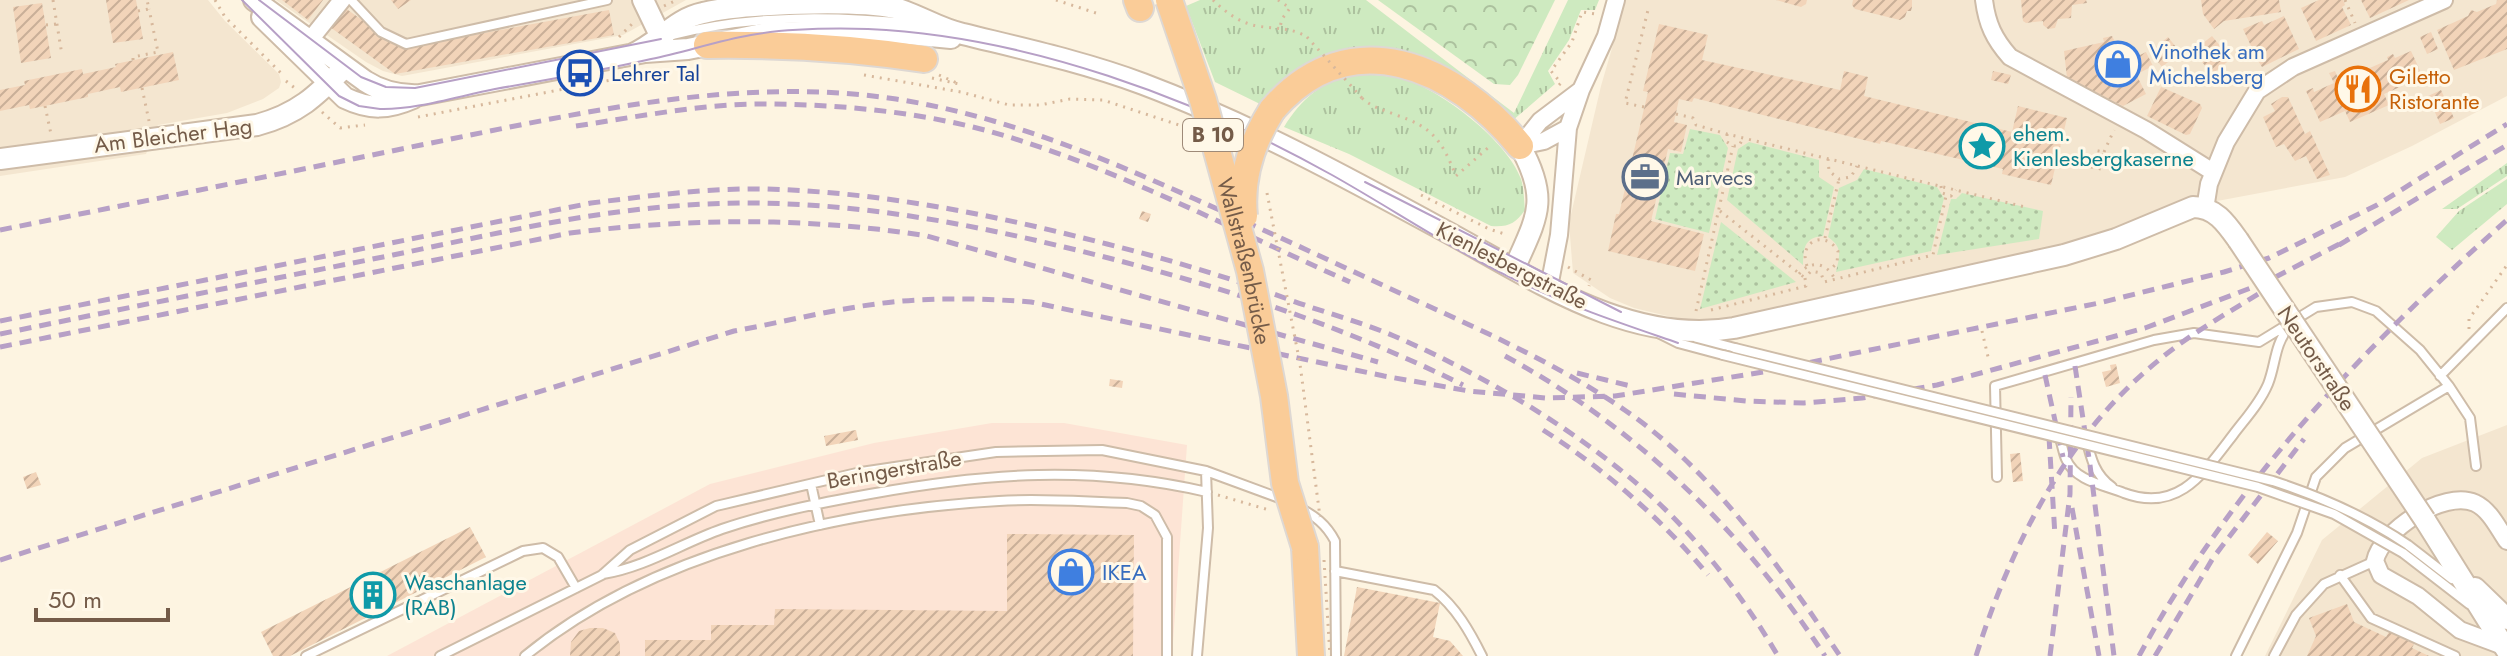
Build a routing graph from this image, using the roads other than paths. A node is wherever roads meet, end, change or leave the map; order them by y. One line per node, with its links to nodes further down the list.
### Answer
1 (245, 0): 18 (street)
2 (254, 0): 13 (street)
3 (342, 0): 13 (street)
4 (351, 0): 5 (lane)
5 (607, 0)
6 (643, 0): 14 (street)
7 (1169, 0): 27 (highway, Wallstraßenbrücke / B 10, bridge)
8 (1616, 0): 19 (street)
9 (1984, 0): 24 (street)
10 (2444, 0): 11 (street)
11 (2421, 5): 24 (street)
12 (979, 38): 14 (street, Kienlesbergstraße); 15 (street, Kienlesbergstraße); 26 (street, Kienlesbergstraße)
13 (310, 40): 16 (street)
14 (664, 44): 15 (street); 20 (street, Kienlesbergstraße)
15 (707, 45): 17 (highway)
16 (345, 67): 18 (street, Am Bleicher Hag); 20 (street)
17 (926, 70)
18 (328, 84): 20 (street); 23 (street, Am Bleicher Hag)
19 (1581, 90): 21 (street); 22 (street)
20 (420, 95)
21 (1568, 128): 22 (street); 28 (street)
22 (1509, 142): 26 (street); 27 (highway, bridge)
23 (0, 159)
24 (2213, 172): 25 (street)
25 (2205, 209): 32 (street, Kienlesbergstraße); 48 (street, Neutorstraße, bridge)
26 (1514, 269): 28 (street, Kienlesbergstraße)
27 (1250, 271): 62 (highway, Wallstraßenbrücke / B 10, bridge)
28 (1549, 287): 31 (street, Kienlesbergstraße)
29 (2507, 308): 33 (lane)
30 (2295, 321): 33 (lane); 39 (lane); 41 (lane)
31 (1641, 324): 32 (street, Kienlesbergstraße); 46 (lane, bridge)
32 (1666, 329): 46 (lane, bridge)
33 (2440, 376): 34 (lane)
34 (2449, 386): 37 (lane); 65 (lane)
35 (2059, 436): 41 (lane)
36 (2086, 438): 41 (lane)
37 (2476, 466)
38 (1206, 471): 40 (lane, Beringerstraße); 42 (lane); 49 (lane, Beringerstraße)
39 (1997, 477)
40 (811, 484): 43 (lane); 50 (lane, Beringerstraße)
41 (2116, 490)
42 (1207, 492): 43 (lane, Beringerstraße); 61 (lane)
43 (816, 504): 44 (lane); 50 (lane, Beringerstraße)
44 (820, 525): 59 (lane); 60 (lane)
45 (2507, 541): 47 (street)
46 (2406, 549): 53 (lane); 54 (lane)
47 (2375, 561): 51 (lane); 56 (street)
48 (2456, 568): 53 (street, Neutorstraße); 55 (street, Neutorstraße)
49 (1335, 571): 63 (lane, Beringerstraße); 64 (lane)
50 (602, 575): 52 (lane, Beringerstraße)
51 (2340, 575): 66 (lane); 67 (lane)
52 (576, 588): 57 (lane); 58 (lane, Beringerstraße)
53 (2471, 594): 54 (street, Neutorstraße); 56 (lane)
54 (2486, 619): 56 (street, Neutorstraße)
55 (2507, 619)
56 (2506, 643)
57 (306, 656)
58 (440, 656)
59 (525, 656)
60 (1167, 656)
61 (1197, 656)
62 (1311, 656)
63 (1336, 656)
64 (1482, 656)
65 (2236, 656)
66 (2274, 656)
67 (2455, 656)

